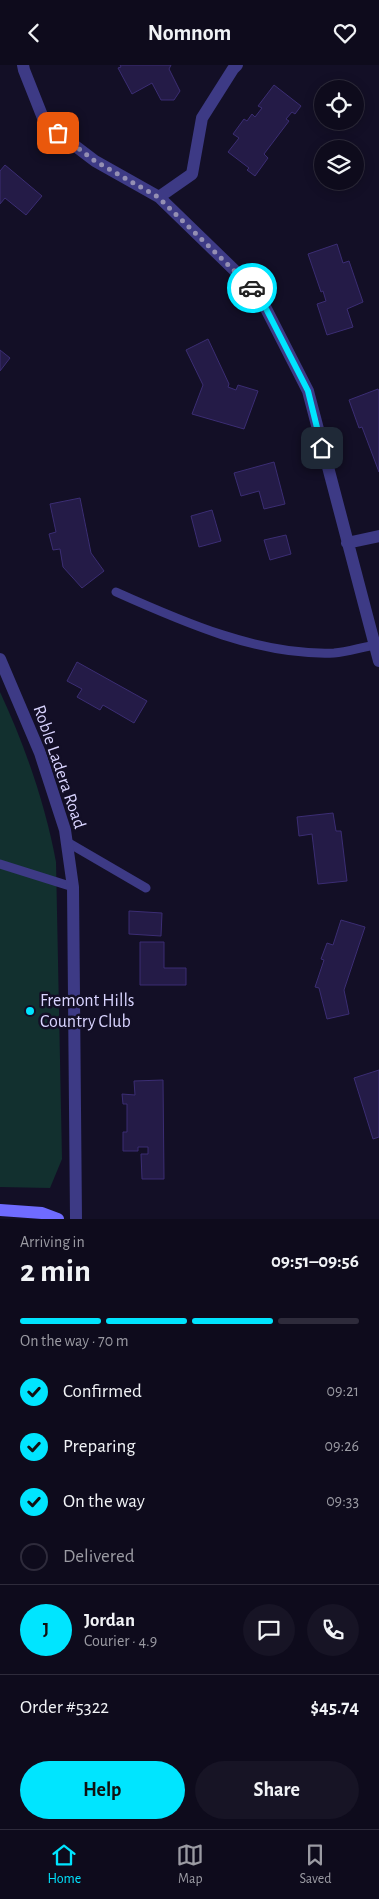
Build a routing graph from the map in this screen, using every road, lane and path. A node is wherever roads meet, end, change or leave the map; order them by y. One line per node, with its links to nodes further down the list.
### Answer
1 (24, 65): 3 (street)
2 (237, 65): 3 (street)
3 (158, 197): 5 (street)
4 (379, 536): 5 (street)
5 (347, 543): 7 (street)
6 (116, 592): 7 (lane)
7 (376, 645): 9 (street)
8 (0, 659): 10 (street, Roble Ladera Road)
9 (379, 661)
10 (67, 841): 12 (street, Roble Ladera Road); 13 (lane)
11 (0, 864): 12 (lane)
12 (73, 887): 16 (street, Roble Ladera Road)
13 (146, 888)
14 (0, 1210): 15 (street)
15 (58, 1219)
16 (76, 1219)

